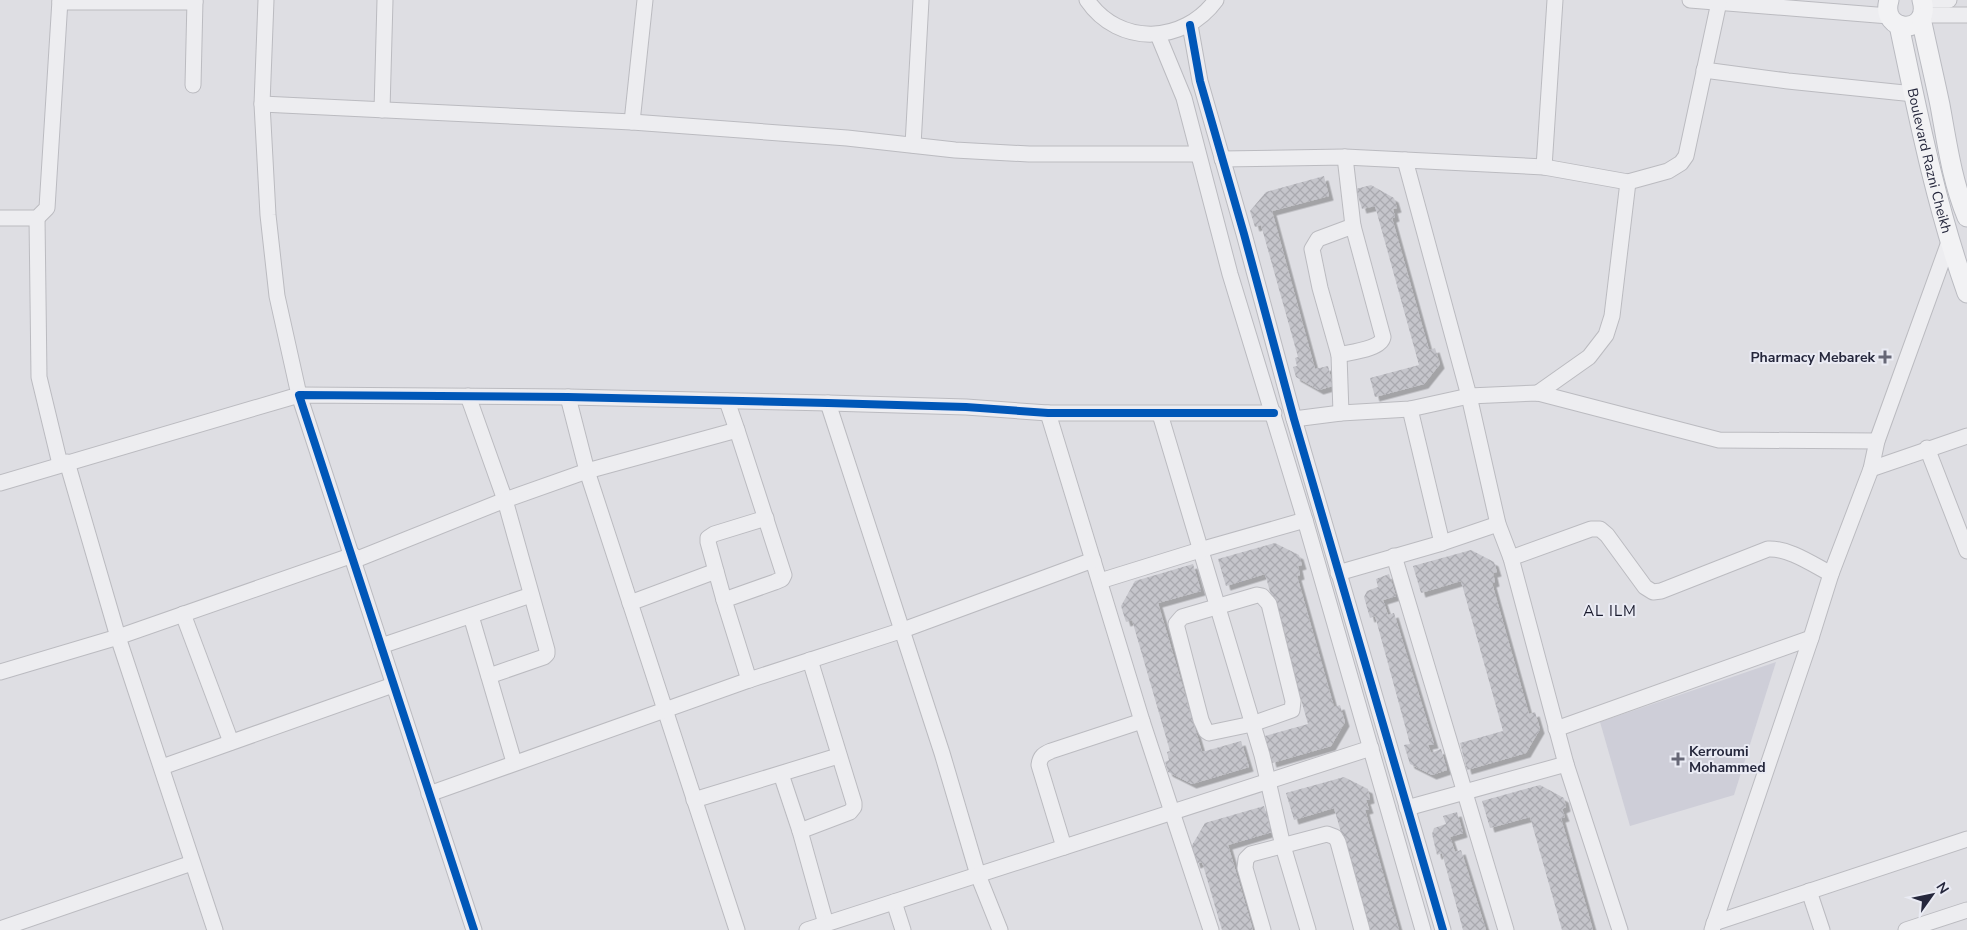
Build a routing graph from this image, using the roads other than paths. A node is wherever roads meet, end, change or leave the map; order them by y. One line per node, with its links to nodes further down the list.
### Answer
1 (266, 0): 21 (street)
2 (385, 0): 22 (street)
3 (645, 0): 23 (street)
4 (921, 0): 24 (street)
5 (1087, 0): 17 (street)
6 (1216, 0): 16 (street)
7 (1555, 0): 29 (street)
8 (1690, 0): 12 (street)
9 (1949, 0): 13 (street)
10 (60, 1): 11 (street); 33 (street)
11 (195, 1): 19 (street)
12 (1720, 2): 14 (street); 18 (street)
13 (1922, 8): 14 (main road); 15 (street); 31 (main road, Boulevard Razni Cheikh)
14 (1892, 14): 20 (main road, Boulevard Razni Cheikh)
15 (1967, 15)
16 (1190, 25): 17 (street); 27 (street)
17 (1158, 35): 25 (street)
18 (1704, 70): 20 (street); 30 (street)
19 (193, 85)
20 (1914, 94): 35 (main road, Boulevard Razni Cheikh)
21 (262, 104): 22 (street); 39 (street)
22 (382, 110): 23 (street)
23 (632, 122): 24 (street)
24 (913, 145): 25 (street)
25 (1198, 154): 47 (street)
26 (1345, 157): 27 (street); 28 (street); 34 (street)
27 (1222, 159): 50 (street)
28 (1405, 160): 29 (street); 41 (street)
29 (1544, 167): 30 (street)
30 (1628, 182): 38 (street)
31 (1967, 217)
32 (0, 218): 33 (street)
33 (37, 218): 55 (street)
34 (1353, 226): 37 (street); 37 (street)
35 (1949, 242): 36 (main road, Boulevard Razni Cheikh); 53 (street)
36 (1967, 293)
37 (1340, 356): 48 (street)
38 (1538, 393): 41 (street); 53 (street)
39 (299, 395): 40 (street); 55 (street); 67 (street)
40 (468, 396): 42 (street); 59 (street)
41 (1469, 396): 45 (street); 62 (street)
42 (568, 397): 43 (street); 57 (street)
43 (727, 401): 44 (street); 51 (street)
44 (828, 403): 46 (street); 80 (street)
45 (1410, 408): 48 (street); 63 (street)
46 (1048, 413): 49 (street); 69 (street)
47 (1274, 413): 49 (street); 61 (street)
48 (1341, 413): 50 (street)
49 (1160, 414): 64 (street)
50 (1294, 419): 71 (street)
51 (737, 430): 57 (street); 60 (street)
52 (1967, 436): 54 (street)
53 (1877, 441): 56 (street)
54 (1928, 448): 56 (street); 65 (street)
55 (64, 463): 58 (street); 81 (street)
56 (1871, 469): 72 (street)
57 (587, 471): 59 (street); 76 (street)
58 (0, 482)
59 (505, 500): 67 (street); 74 (street)
60 (766, 518): 70 (street); 75 (street)
61 (1305, 520): 64 (street); 94 (street)
62 (1498, 524): 63 (street); 68 (street)
63 (1442, 543): 66 (street)
64 (1200, 550): 73 (street); 77 (street)
65 (1967, 551)
66 (1394, 556): 71 (street); 103 (street)
67 (354, 558): 78 (street); 83 (street)
68 (1511, 558): 72 (street); 92 (street)
69 (1093, 560): 73 (street); 80 (street)
70 (716, 571): 75 (street); 76 (street)
71 (1338, 573): 99 (street)
72 (1831, 574): 82 (street)
73 (1100, 581): 90 (street)
74 (531, 596): 79 (street); 86 (street)
75 (724, 600): 87 (street)
76 (630, 603): 89 (street)
77 (1217, 608): 91 (street); 91 (street); 91 (street)
78 (183, 614): 81 (street); 93 (street)
79 (471, 616): 83 (street); 86 (street)
80 (903, 630): 84 (street); 113 (street)
81 (118, 637): 85 (street); 98 (street)
82 (1811, 638): 92 (street); 118 (street)
83 (381, 646): 88 (street)
84 (810, 660): 87 (street); 95 (street)
85 (0, 672)
86 (489, 676): 96 (street)
87 (749, 680): 89 (street)
88 (393, 685): 93 (street); 104 (street)
89 (665, 710): 96 (street); 105 (street)
90 (1142, 721): 107 (street); 111 (street)
91 (1252, 724): 102 (street)
92 (1556, 729): 97 (street)
93 (231, 742): 98 (street)
94 (1371, 748): 101 (street); 102 (street)
95 (838, 756): 100 (street); 108 (street)
96 (514, 762): 104 (street)
97 (1566, 764): 103 (street); 133 (street)
98 (162, 767): 112 (street)
99 (1396, 770): 101 (street); 106 (street)
100 (781, 774): 105 (street); 108 (street)
101 (1379, 775): 130 (street)
102 (1268, 780): 107 (street); 110 (street)
103 (1464, 791): 106 (street); 132 (street)
104 (429, 794): 121 (street)
105 (694, 800): 122 (street)
106 (1407, 808): 131 (street)
107 (1172, 812): 111 (street); 126 (street)
108 (800, 831): 117 (street)
109 (1967, 839): 114 (street)
110 (1283, 846): 127 (street); 128 (street); 129 (street)
111 (1064, 847): 113 (street)
112 (192, 863): 119 (street); 120 (street)
113 (978, 875): 115 (street); 125 (street)
114 (1809, 891): 118 (street); 134 (street)
115 (894, 902): 117 (street); 124 (street)
116 (1967, 910): 135 (street)
117 (826, 924): 123 (street)
118 (1713, 926)
119 (0, 929)
120 (215, 930)
121 (474, 930)
122 (738, 930)
123 (807, 930)
124 (903, 930)
125 (1000, 930)
126 (1211, 930)
127 (1263, 930)
128 (1308, 930)
129 (1362, 930)
130 (1423, 930)
131 (1443, 930)
132 (1506, 930)
133 (1620, 930)
134 (1822, 930)
135 (1906, 930)

